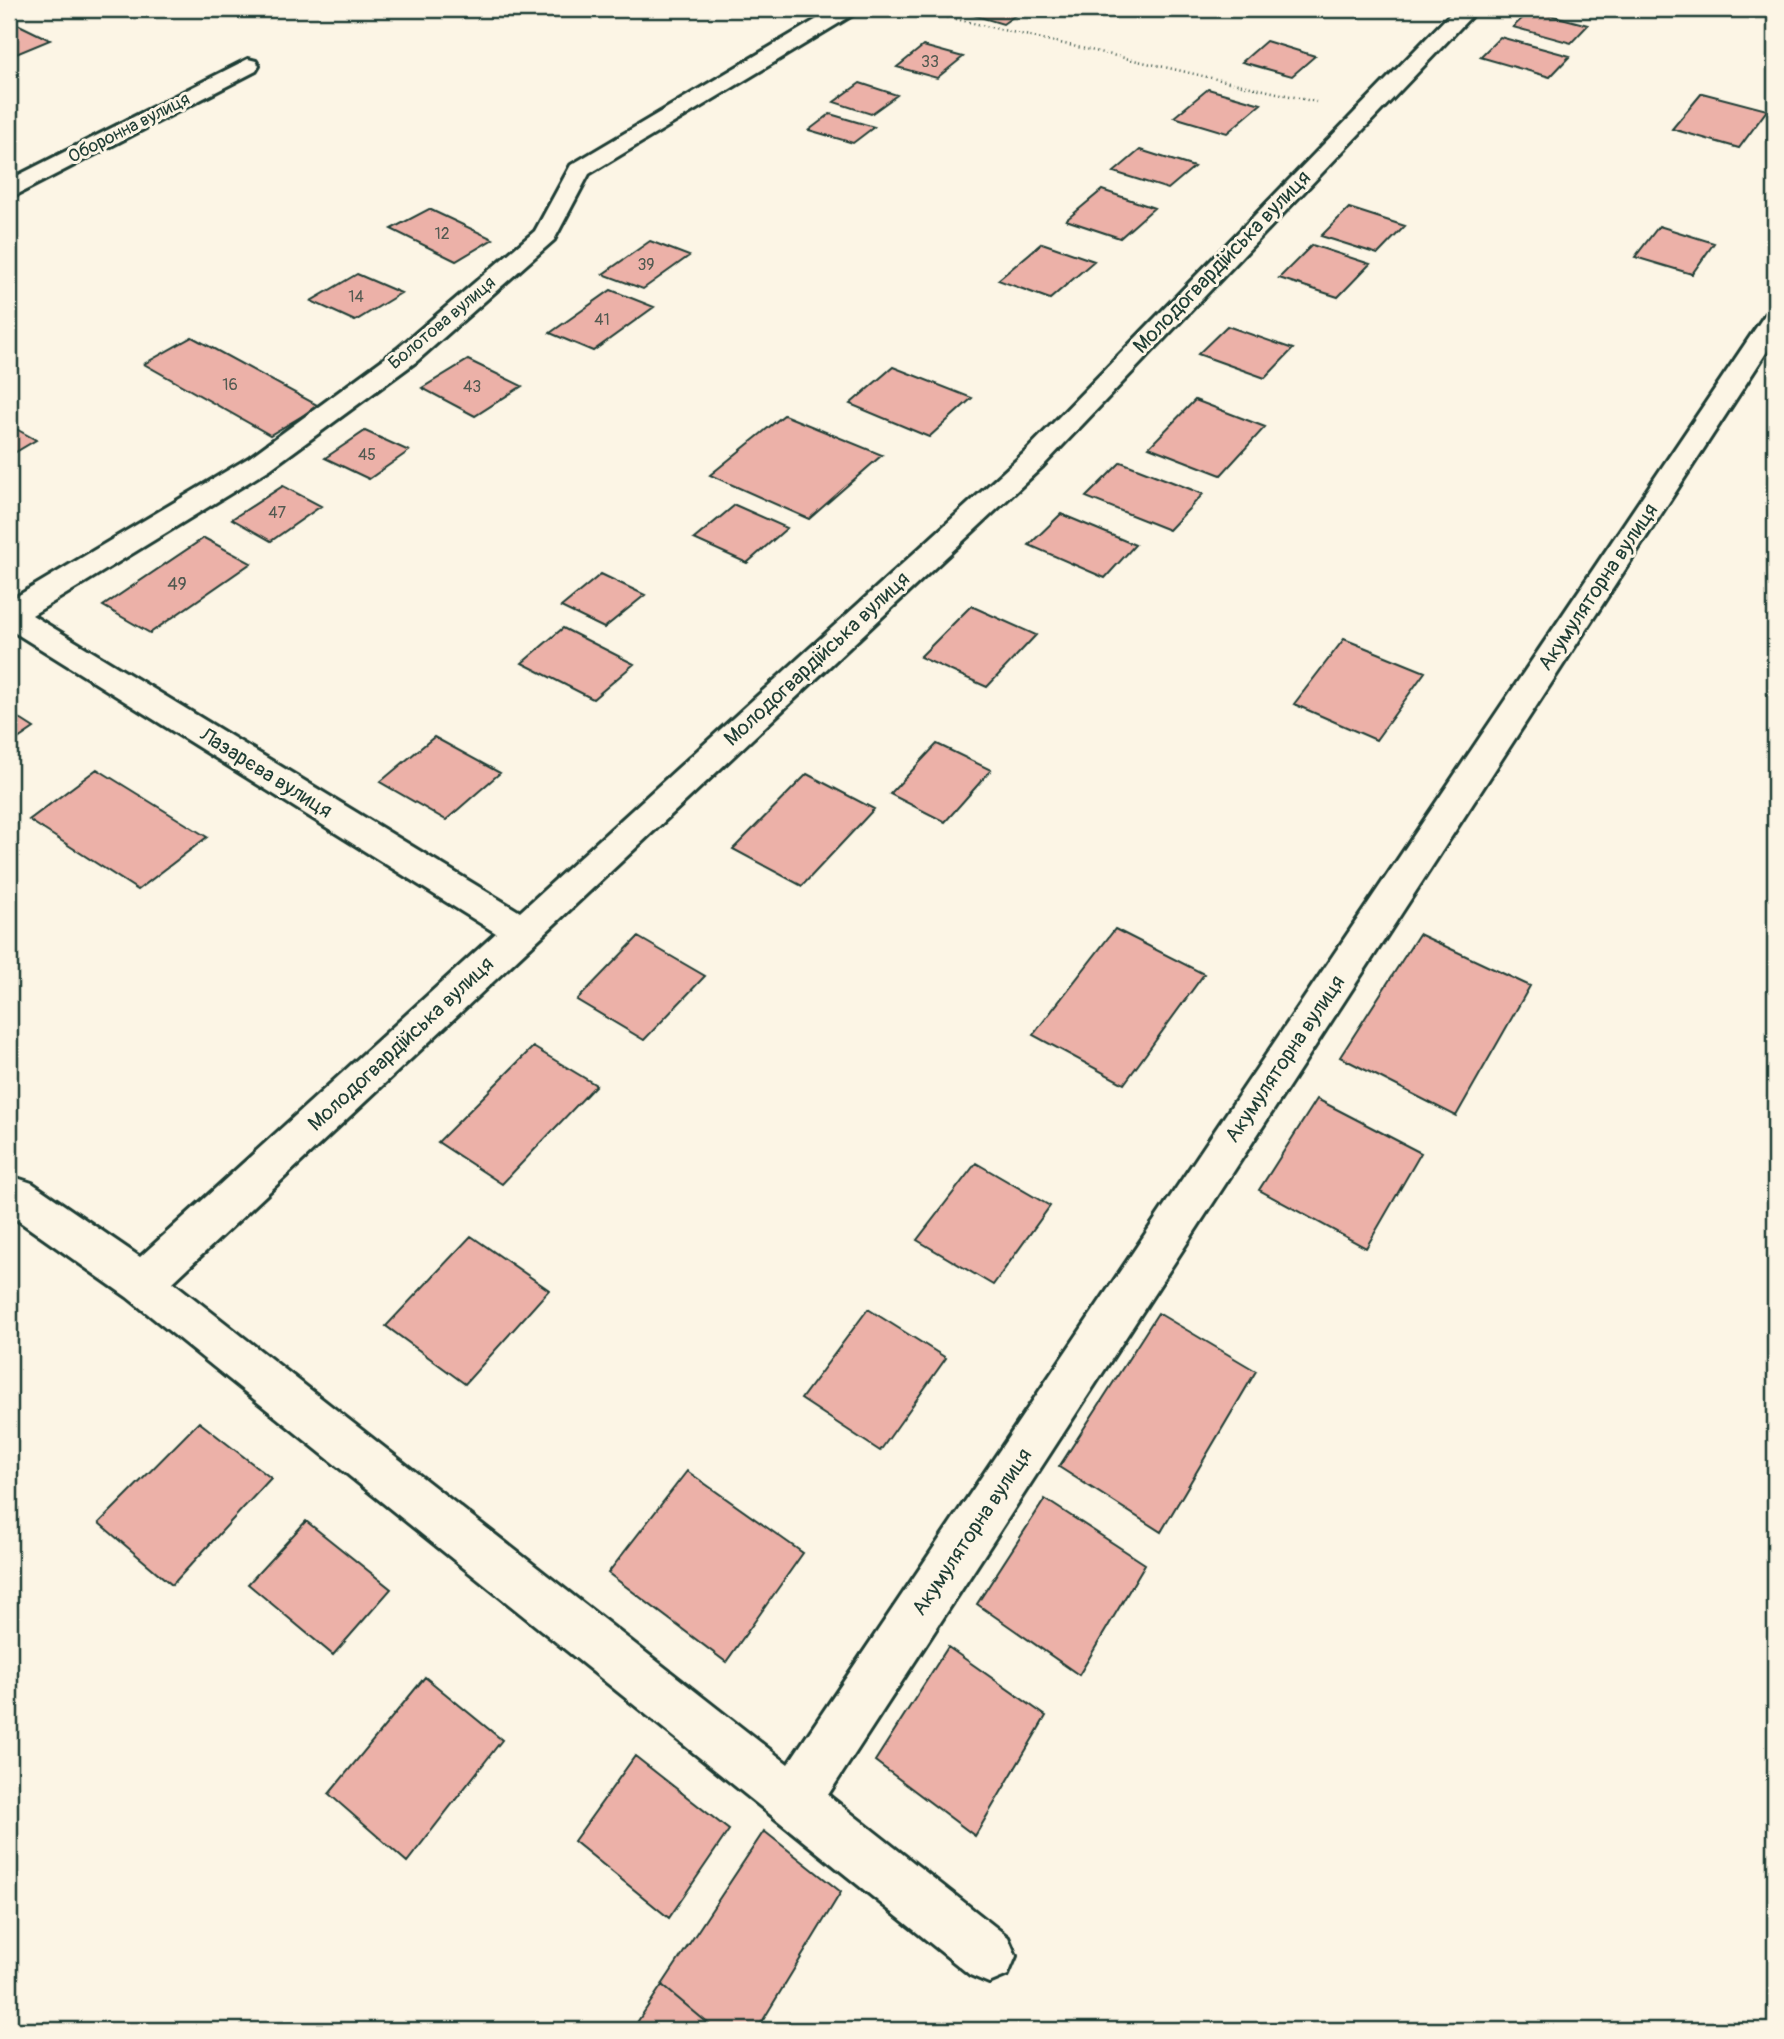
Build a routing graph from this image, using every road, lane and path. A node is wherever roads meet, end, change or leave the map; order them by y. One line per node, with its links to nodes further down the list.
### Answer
1 (849, 9): 8 (street, Болотова вулиця)
2 (912, 9): 5 (path)
3 (1467, 9): 5 (street, Молодогвардійська вулиця)
4 (248, 66): 6 (street, Оборонна вулиця)
5 (1365, 114): 9 (street, Молодогвардійська вулиця)
6 (9, 190)
7 (1775, 319): 12 (street, Акумуляторна вулиця)
8 (9, 615): 9 (street, Лазарєва вулиця)
9 (523, 932): 11 (street, Молодогвардійська вулиця)
10 (9, 1203): 11 (street)
11 (142, 1283): 12 (street)
12 (795, 1800): 13 (street)
13 (989, 1956)

